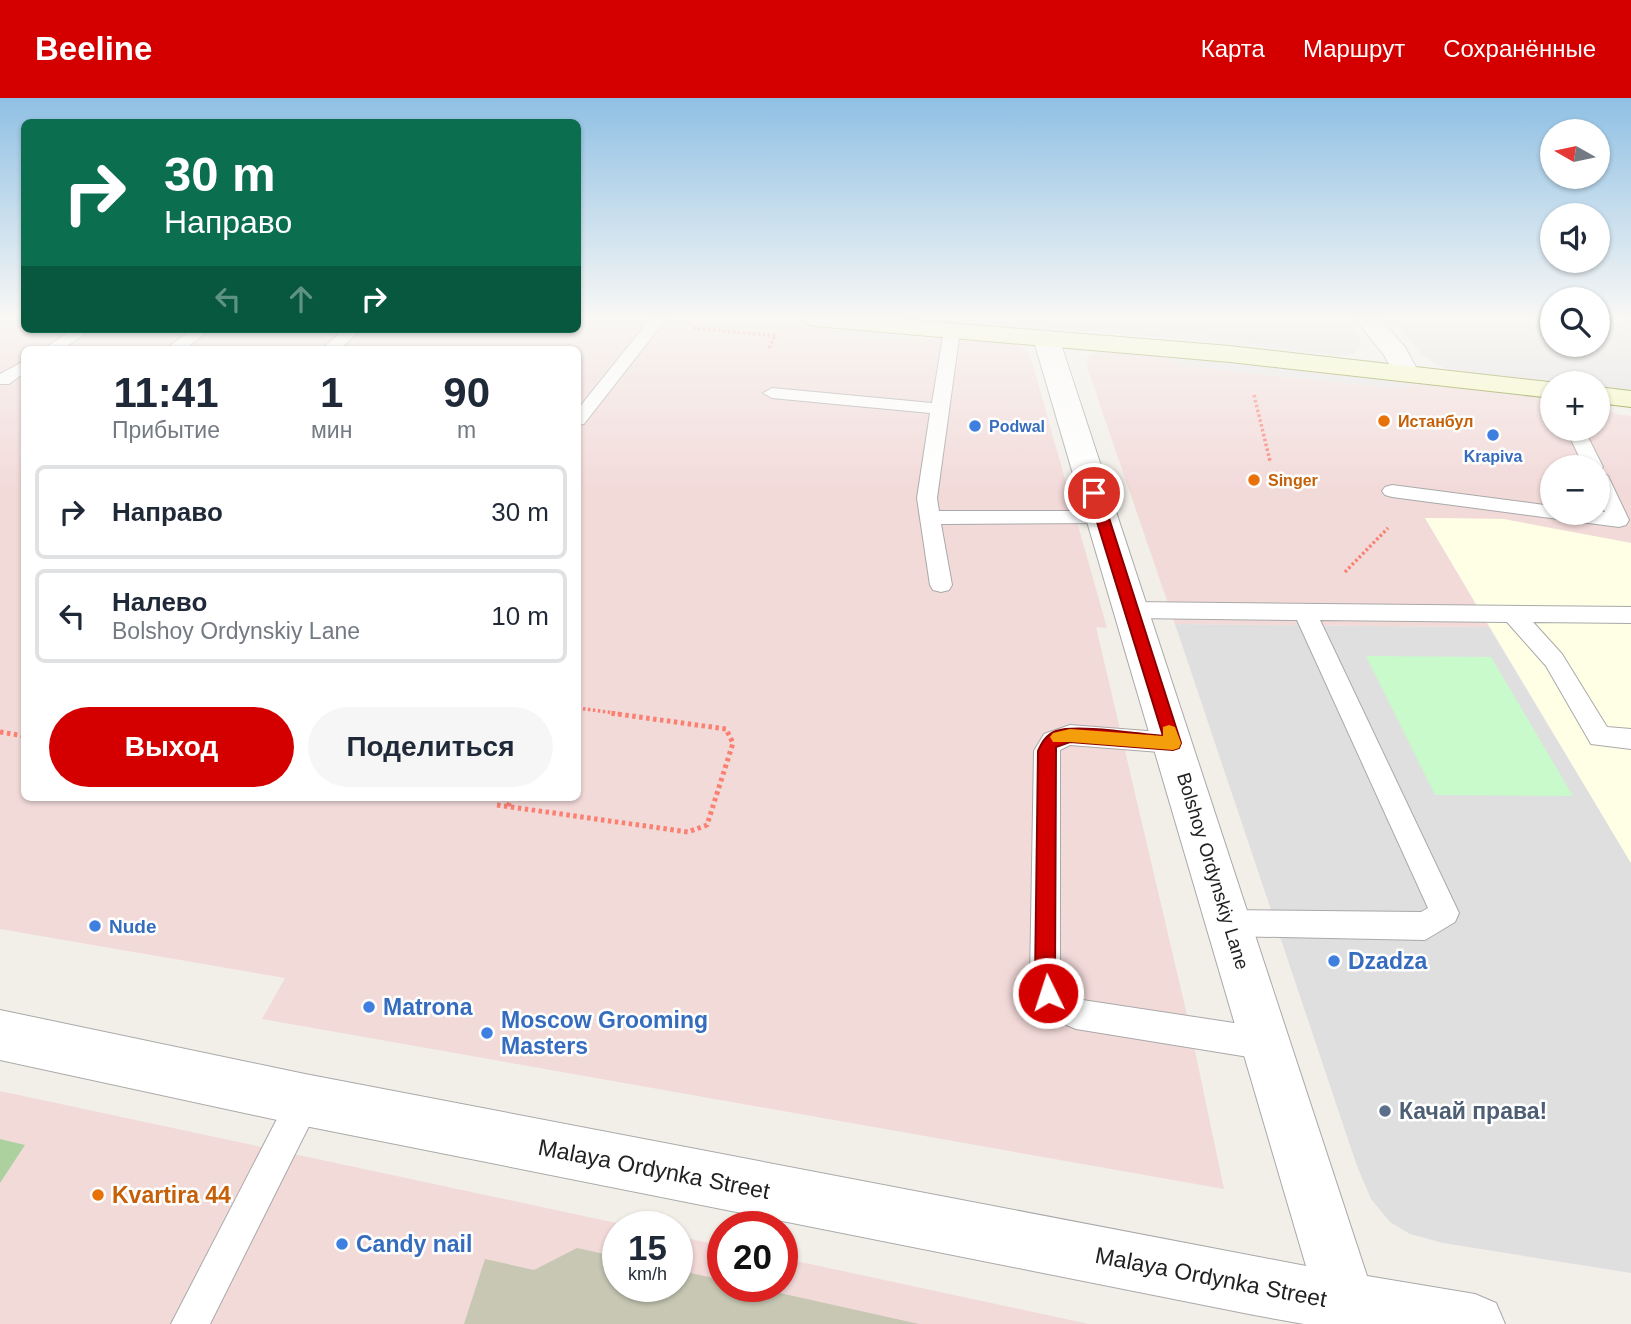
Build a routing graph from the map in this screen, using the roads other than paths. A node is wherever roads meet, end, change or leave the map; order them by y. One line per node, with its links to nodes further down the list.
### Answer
1 (613, 376): 12 (lane)
2 (945, 376): 11 (lane)
3 (1058, 376): 16 (street, Bolshoy Ordynskiy Lane)
4 (1434, 376): 7 (street)
5 (2, 379): 6 (lane)
6 (21, 383)
7 (1540, 389)
8 (772, 393): 11 (lane)
9 (1610, 396): 10 (street)
10 (1631, 399)
11 (940, 409): 17 (lane)
12 (581, 416)
13 (1392, 491): 15 (lane)
14 (1610, 496): 18 (lane)
15 (1540, 510)
16 (1102, 517): 17 (lane); 20 (street, Bolshoy Ordynskiy Lane)
17 (930, 518): 19 (lane)
18 (1625, 521)
19 (941, 585)
20 (1131, 610): 21 (lane); 25 (street, Bolshoy Ordynskiy Lane)
21 (1305, 612): 22 (lane); 26 (lane)
22 (1513, 614): 23 (lane); 24 (lane)
23 (1631, 615)
24 (1631, 739)
25 (1173, 743): 26 (street, Bolshoy Ordynskiy Lane); 28 (lane)
26 (1229, 923): 28 (street, Bolshoy Ordynskiy Lane)
27 (0, 1035): 29 (street, Malaya Ordynka Street)
28 (1267, 1044): 30 (street, Bolshoy Ordynskiy Lane)
29 (305, 1100): 30 (street, Malaya Ordynka Street); 31 (lane)
30 (1350, 1314): 32 (street, Malaya Ordynka Street)
31 (190, 1324)
32 (1475, 1324)

